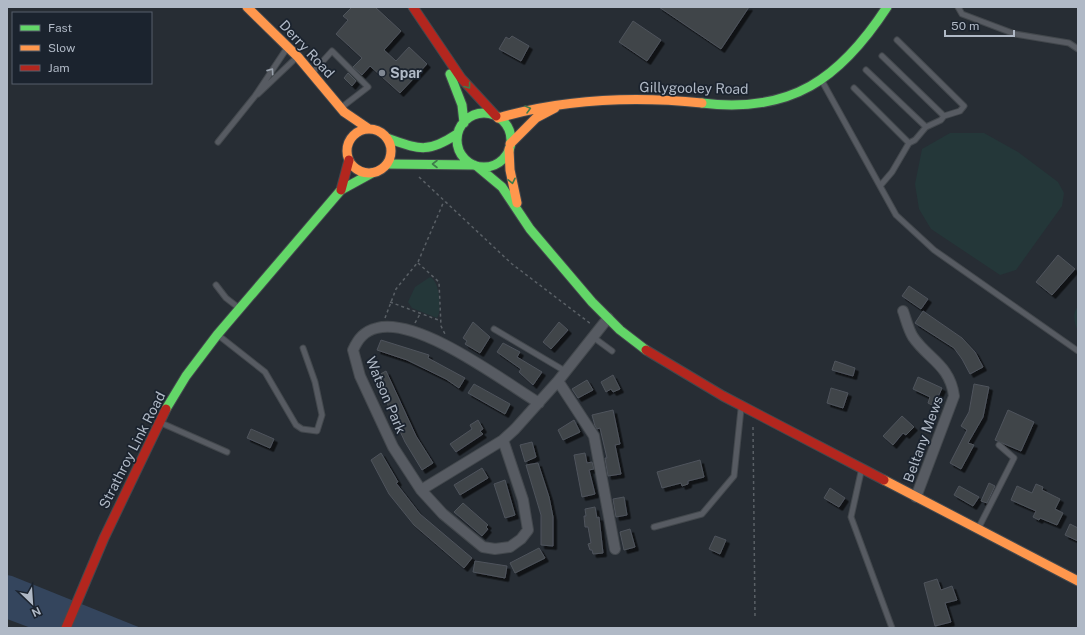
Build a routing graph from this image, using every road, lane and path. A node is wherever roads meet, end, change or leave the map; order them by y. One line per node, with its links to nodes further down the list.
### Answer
1 (247, 7): 7 (main road, Derry Road)
2 (413, 7): 6 (main road)
3 (887, 7): 13 (main road, Gillygooley Road)
4 (958, 7): 8 (lane)
5 (897, 40): 18 (lane)
6 (436, 44): 19 (main road, one-way to 19); 20 (main road)
7 (288, 47): 10 (main road, Derry Road); 15 (lane, one-way to 7)
8 (1078, 49)
9 (882, 56): 18 (lane)
10 (298, 57): 12 (main road, Derry Road); 15 (lane)
11 (866, 70): 21 (lane)
12 (312, 73): 17 (main road, Derry Road); 17 (lane)
13 (822, 80): 16 (main road, Gillygooley Road); 34 (lane)
14 (854, 88): 27 (lane)
15 (255, 96): 25 (lane)
16 (559, 105): 19 (main road, Gillygooley Road, one-way to 16); 28 (main road, Gillygooley Road)
17 (342, 110): 22 (main road, Derry Road); 26 (main road)
18 (944, 116): 21 (lane)
19 (497, 117): 20 (main road); 28 (main road)
20 (464, 123): 23 (main road)
21 (926, 127): 27 (lane)
22 (369, 129): 24 (main road); 26 (main road)
23 (457, 134): 24 (main road); 31 (main road)
24 (386, 138): 30 (main road)
25 (218, 142)
26 (348, 143): 29 (main road)
27 (910, 143): 34 (lane)
28 (510, 146): 31 (main road); 37 (main road, one-way to 37)
29 (349, 160): 32 (main road); 35 (main road, Strathroy Link Road)
30 (387, 164): 31 (main road, one-way to 30); 32 (main road)
31 (476, 166): 37 (main road)
32 (372, 173): 35 (main road, Strathroy Link Road)
33 (416, 174): 36 (path)
34 (880, 186): 52 (lane)
35 (342, 190): 41 (main road, Strathroy Link Road)
36 (444, 200): 38 (path); 48 (path)
37 (520, 213): 43 (main road)
38 (418, 262): 40 (path); 44 (path)
39 (216, 285): 41 (lane)
40 (390, 302): 44 (path); 46 (path)
41 (240, 308): 49 (main road, Strathroy Link Road)
42 (902, 310): 64 (street, Beltany Mews)
43 (608, 318): 48 (street); 56 (main road)
44 (441, 321): 45 (path)
45 (441, 326)
46 (383, 327): 55 (street, Watson Park); 63 (street, Watson Park)
47 (494, 329): 53 (lane)
48 (596, 333): 51 (lane); 53 (street)
49 (217, 335): 50 (lane); 58 (main road, Strathroy Link Road)
50 (303, 348)
51 (612, 351)
52 (1078, 351)
53 (565, 372): 54 (street)
54 (558, 381): 55 (street); 67 (street)
55 (539, 403): 59 (street)
56 (742, 406): 57 (main road); 65 (lane)
57 (756, 414): 62 (main road); 69 (path)
58 (159, 421): 61 (lane); 70 (main road, Strathroy Link Road)
59 (503, 440): 63 (street); 63 (street, Watson Park)
60 (999, 445): 66 (lane)
61 (227, 452)
62 (861, 469): 64 (main road); 71 (lane)
63 (421, 490)
64 (916, 497): 66 (main road)
65 (654, 526)
66 (977, 530): 68 (main road)
67 (614, 549)
68 (1078, 581)
69 (755, 618)
70 (66, 628)
71 (892, 628)

